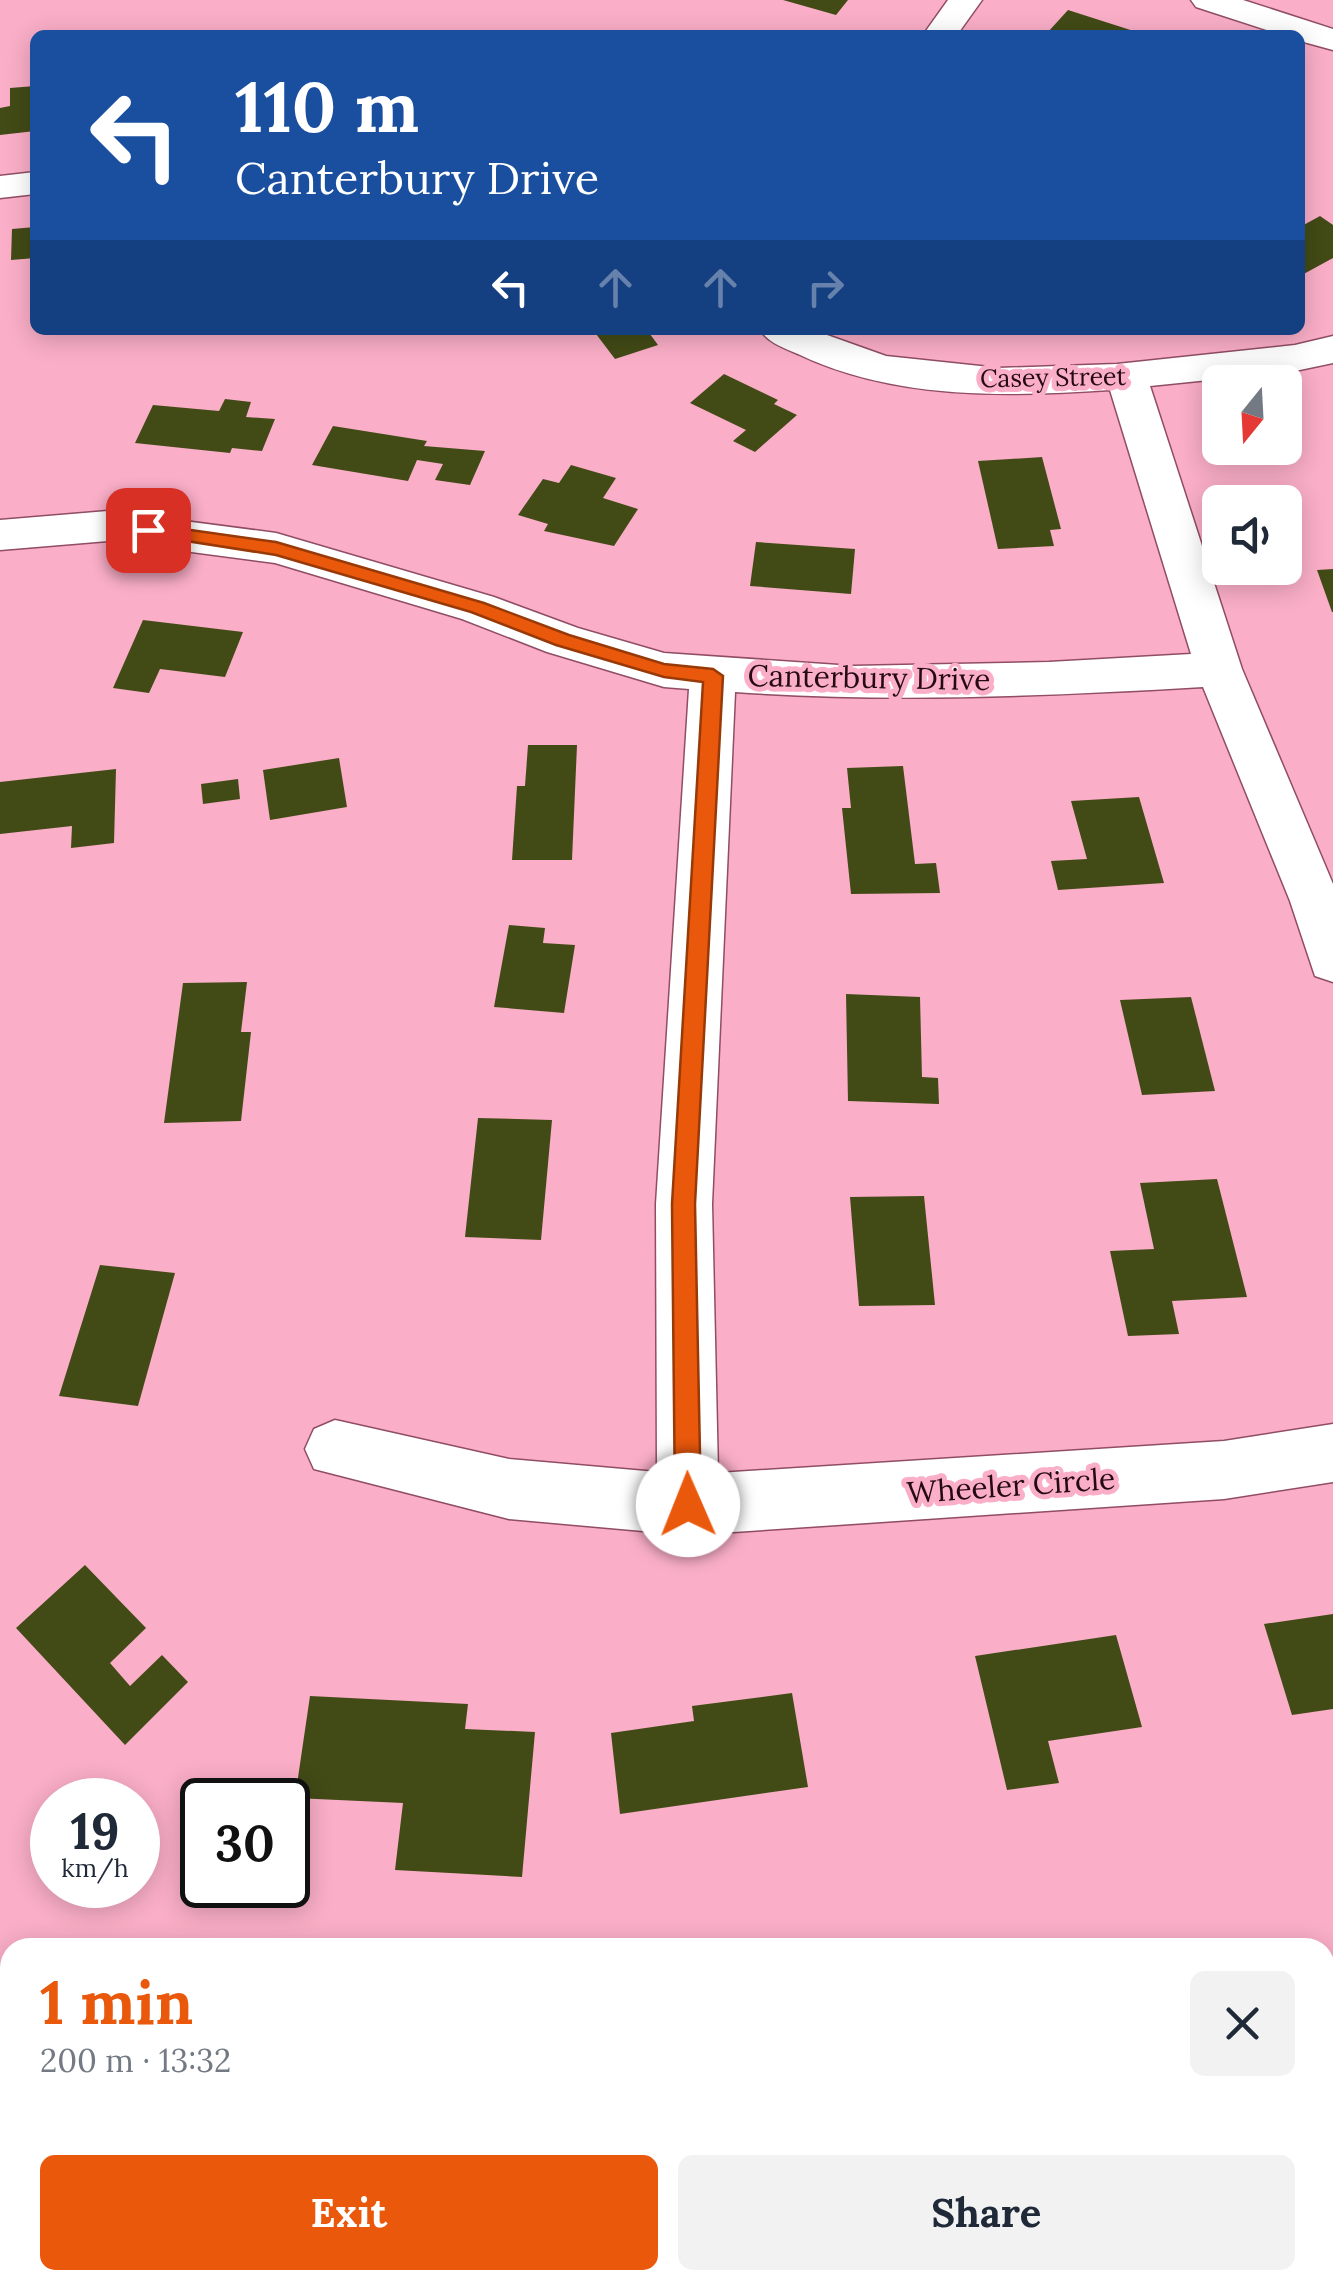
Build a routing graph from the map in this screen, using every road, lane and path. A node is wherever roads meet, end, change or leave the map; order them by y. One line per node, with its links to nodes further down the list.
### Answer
1 (965, 0): 3 (street)
2 (1208, 0): 4 (street)
3 (944, 30)
4 (1302, 30)
5 (1305, 31): 6 (street)
6 (1333, 40)
7 (30, 183): 8 (street)
8 (0, 186)
9 (789, 335): 11 (street, Casey Street)
10 (1333, 348): 11 (street, Casey Street)
11 (1126, 378): 13 (street)
12 (0, 535): 14 (street, Canterbury Drive)
13 (1219, 669): 14 (street, Canterbury Drive); 15 (street)
14 (713, 676): 18 (street)
15 (1333, 961)
16 (334, 1449): 18 (street, Wheeler Circle)
17 (1333, 1453): 18 (street, Wheeler Circle)
18 (688, 1505)

